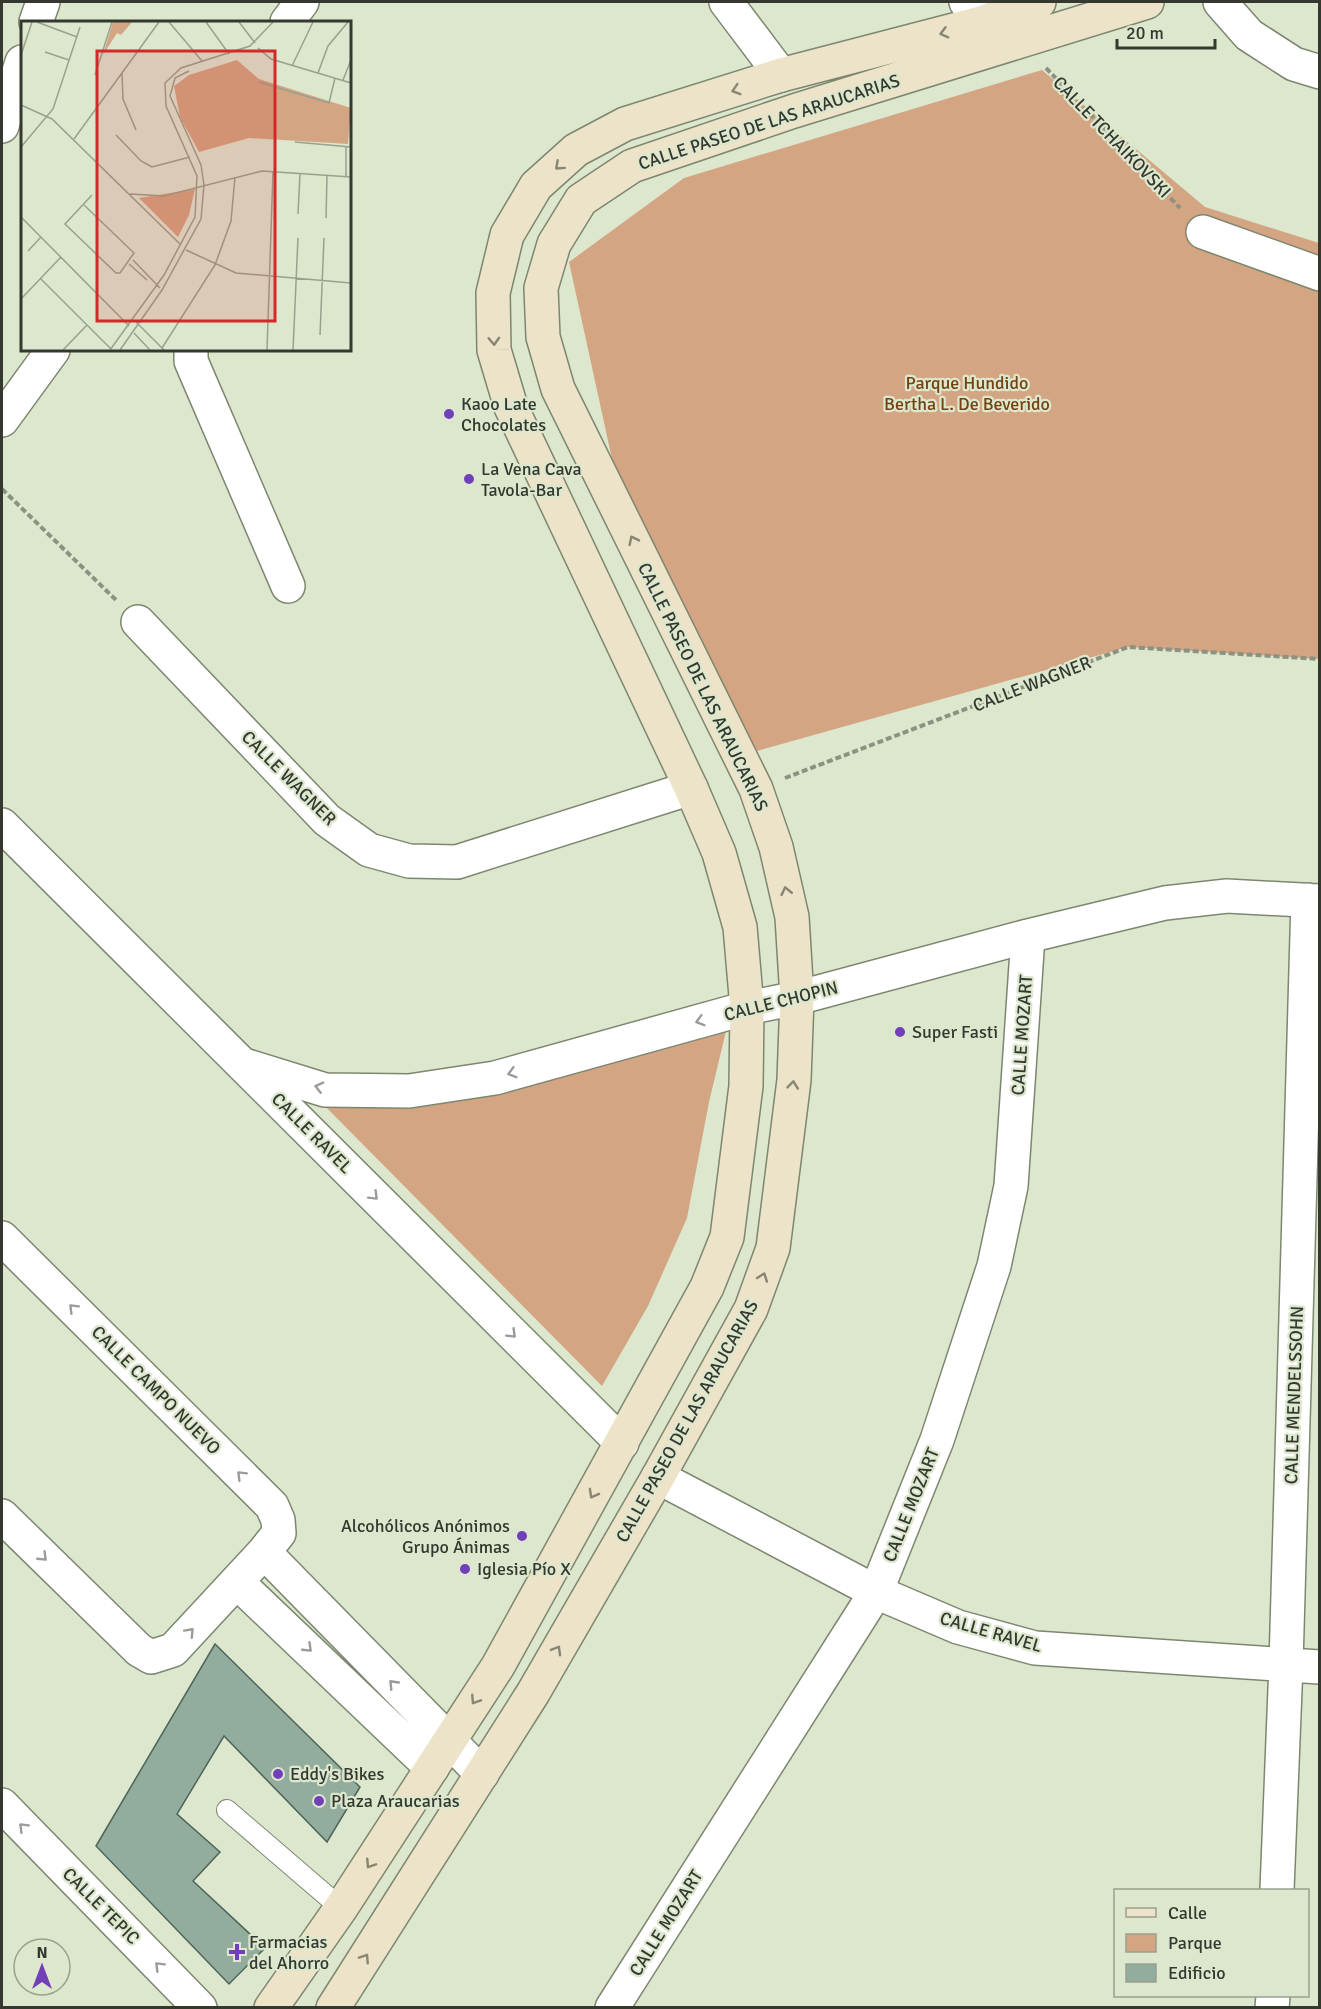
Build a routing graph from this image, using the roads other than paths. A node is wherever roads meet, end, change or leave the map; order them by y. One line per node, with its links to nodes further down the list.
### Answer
1 (43, 2): 8 (street)
2 (302, 2): 9 (street)
3 (726, 2): 12 (street)
4 (1039, 2): 7 (main road, CALLE PASEO DE LAS ARAUCARIAS)
5 (1147, 2): 25 (main road, CALLE PASEO DE LAS ARAUCARIAS, one-way to 5)
6 (1220, 2): 11 (street)
7 (974, 12): 12 (main road, CALLE PASEO DE LAS ARAUCARIAS, one-way to 12)
8 (36, 21)
9 (289, 21)
10 (21, 65): 13 (street)
11 (1320, 72)
12 (781, 75): 21 (main road, CALLE PASEO DE LAS ARAUCARIAS, one-way to 21)
13 (2, 126)
14 (1203, 232): 15 (street)
15 (1320, 274)
16 (52, 351): 18 (street)
17 (191, 351): 19 (street)
18 (2, 420)
19 (288, 586)
20 (138, 622): 21 (street, CALLE WAGNER)
21 (691, 788): 26 (main road, CALLE PASEO DE LAS ARAUCARIAS)
22 (2, 825): 27 (street, CALLE RAVEL)
23 (1314, 900): 24 (street, CALLE CHOPIN); 35 (street, CALLE MENDELSSOHN)
24 (1028, 936): 25 (street, CALLE CHOPIN); 34 (street, CALLE MOZART)
25 (797, 998): 26 (street, CALLE CHOPIN); 30 (main road, CALLE PASEO DE LAS ARAUCARIAS, one-way to 25)
26 (747, 1008): 27 (street, CALLE CHOPIN, one-way to 27); 29 (main road, CALLE PASEO DE LAS ARAUCARIAS)
27 (244, 1065): 29 (street, CALLE RAVEL, one-way to 29)
28 (2, 1238): 32 (street, CALLE CAMPO NUEVO, one-way to 28)
29 (622, 1443): 36 (main road, CALLE PASEO DE LAS ARAUCARIAS, one-way to 36)
30 (658, 1478): 34 (street, CALLE RAVEL); 38 (main road, CALLE PASEO DE LAS ARAUCARIAS, one-way to 30)
31 (2, 1516): 33 (street, CALLE CAMPO NUEVO, one-way to 33)
32 (264, 1552): 33 (street, CALLE CAMPO NUEVO); 39 (street, one-way to 32)
33 (237, 1582): 39 (street, one-way to 39)
34 (876, 1592): 35 (street, CALLE RAVEL); 48 (street, CALLE MOZART)
35 (1287, 1664): 37 (street, CALLE RAVEL); 43 (street, CALLE MENDELSSOHN)
36 (498, 1666): 38 (main road); 39 (main road, CALLE PASEO DE LAS ARAUCARIAS, one-way to 39)
37 (1320, 1667)
38 (532, 1693): 40 (main road, CALLE PASEO DE LAS ARAUCARIAS)
39 (440, 1755): 40 (street); 44 (main road, CALLE PASEO DE LAS ARAUCARIAS, one-way to 44)
40 (482, 1774): 47 (main road, CALLE PASEO DE LAS ARAUCARIAS, one-way to 40)
41 (2, 1805): 45 (street, CALLE TEPIC, one-way to 41)
42 (227, 1810): 44 (lane)
43 (1277, 1889)
44 (341, 1908): 46 (main road, CALLE PASEO DE LAS ARAUCARIAS)
45 (200, 2007)
46 (271, 2007)
47 (333, 2007)
48 (612, 2007)

